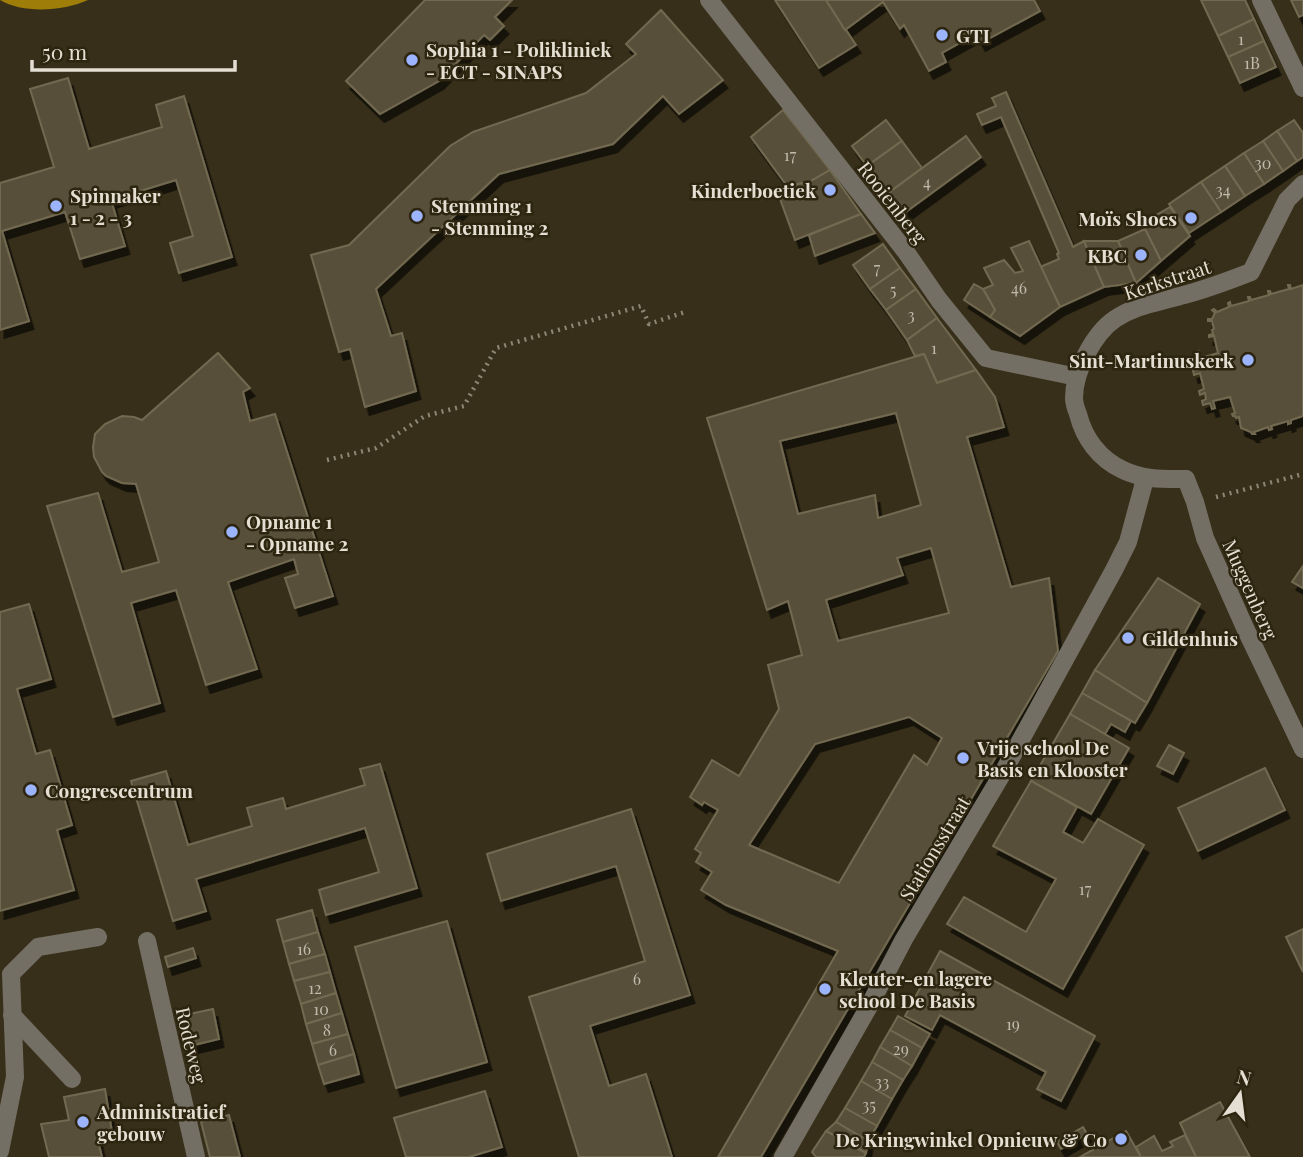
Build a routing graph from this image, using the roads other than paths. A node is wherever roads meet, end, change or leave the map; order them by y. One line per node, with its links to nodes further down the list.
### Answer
1 (709, 0): 5 (street, Rooienberg)
2 (1261, 0): 3 (street)
3 (1303, 88)
4 (1303, 184): 5 (street, Kerkstraat)
5 (1077, 377): 6 (street, Kerkstraat)
6 (1145, 479): 7 (street, Muggenberg); 14 (street, Stationsstraat)
7 (1303, 749)
8 (98, 937): 10 (street)
9 (147, 942): 13 (street, Rodeweg)
10 (12, 1015): 11 (street); 12 (street)
11 (72, 1079)
12 (0, 1149)
13 (196, 1157)
14 (783, 1157)

